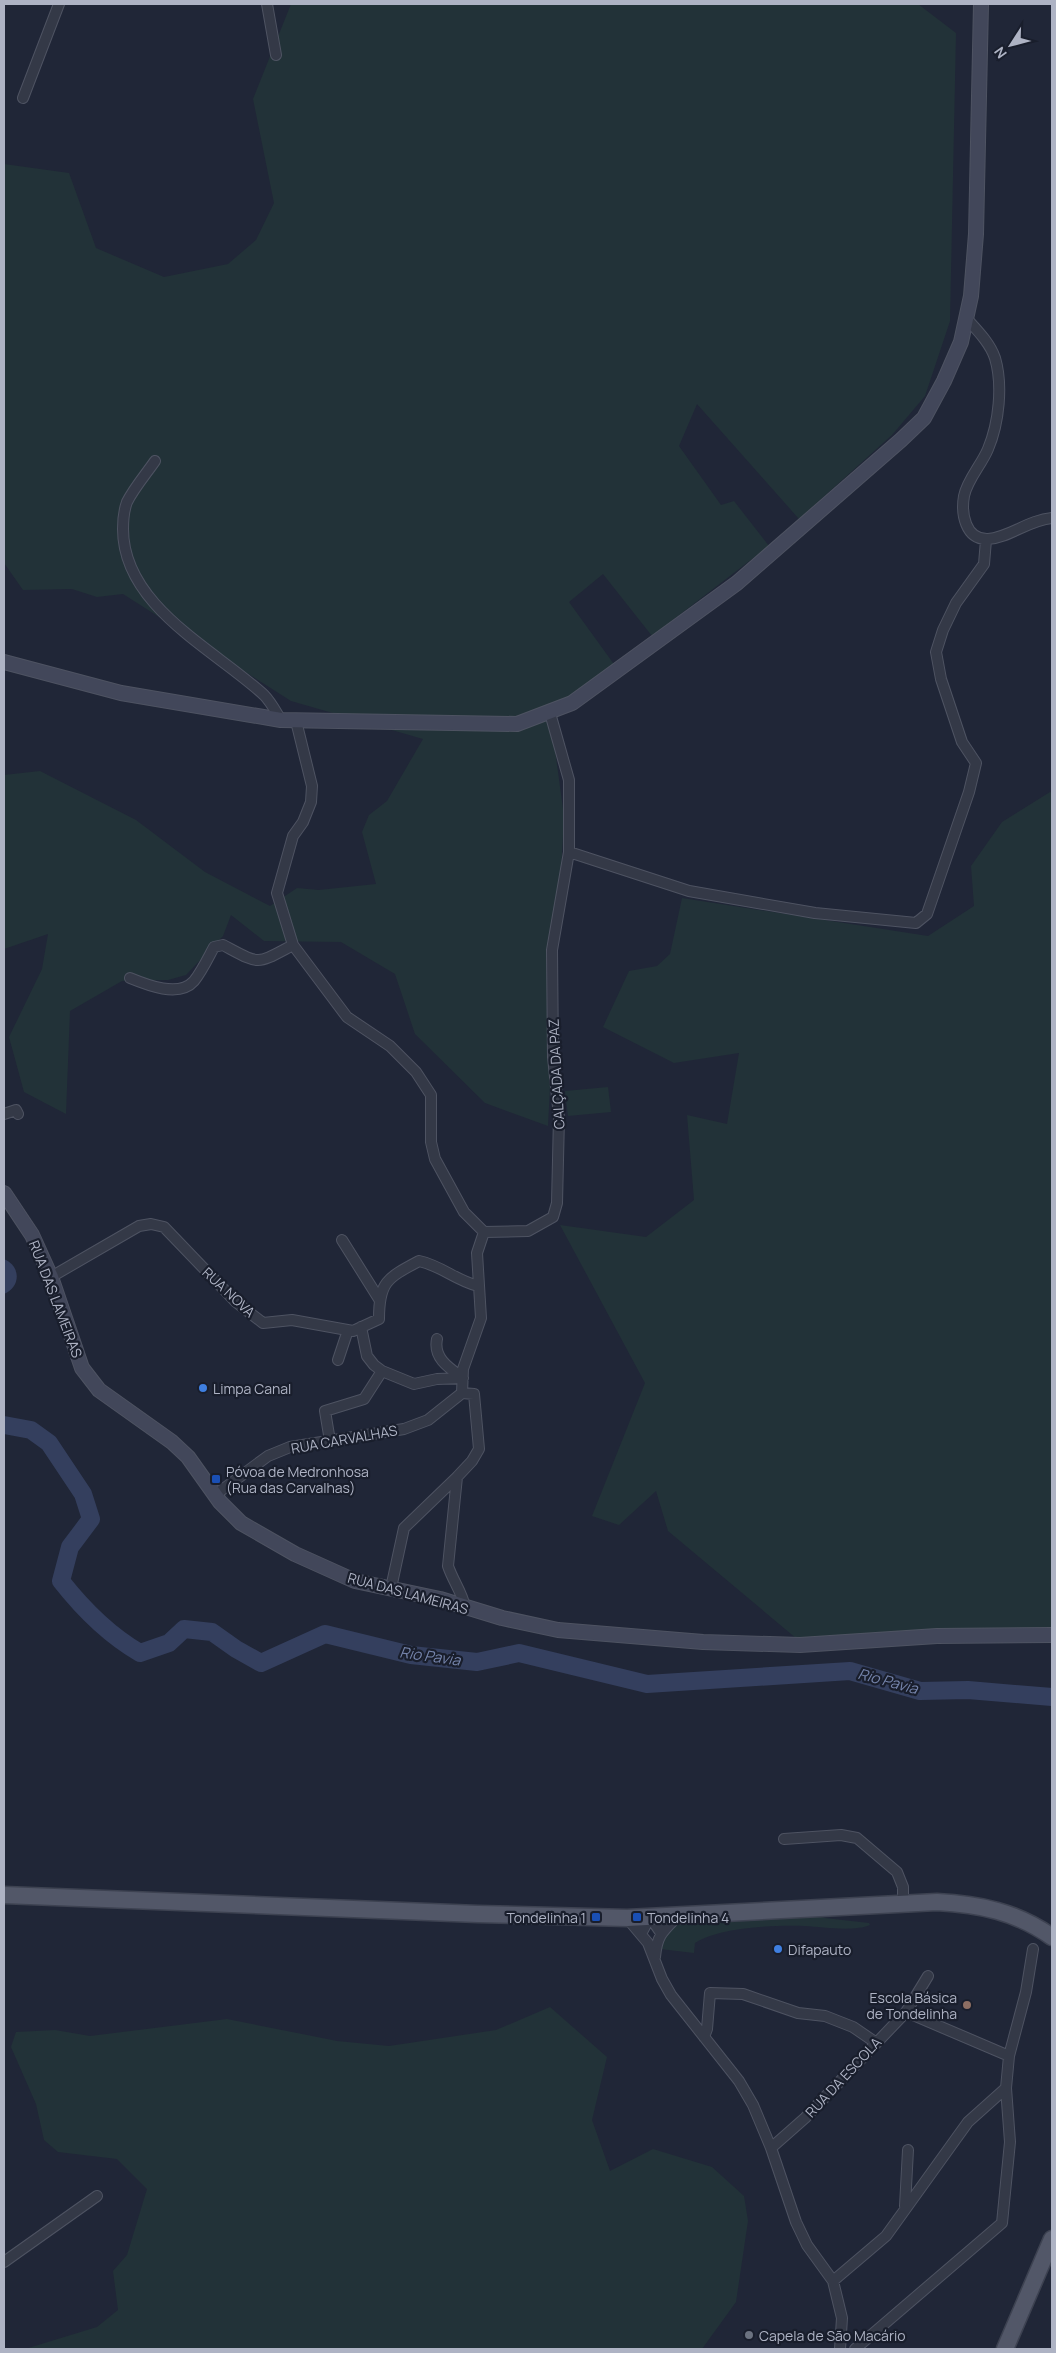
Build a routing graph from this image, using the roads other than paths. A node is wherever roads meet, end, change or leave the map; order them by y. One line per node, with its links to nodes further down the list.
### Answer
1 (59, 4): 5 (street)
2 (267, 4): 4 (street)
3 (981, 4): 6 (street)
4 (276, 55)
5 (23, 98)
6 (966, 318): 9 (street); 11 (street)
7 (155, 461): 12 (street)
8 (1052, 518): 9 (street)
9 (986, 540): 14 (street)
10 (4, 662): 12 (street)
11 (550, 712): 13 (street); 14 (street, CALÇADA DA PAZ)
12 (281, 720): 13 (street)
13 (296, 721): 15 (street)
14 (569, 852): 20 (street, CALÇADA DA PAZ)
15 (293, 945): 16 (street); 20 (street)
16 (130, 978)
17 (4, 1114): 18 (street)
18 (18, 1114)
19 (4, 1193): 22 (street, RUA DAS LAMEIRAS)
20 (484, 1232): 23 (street)
21 (342, 1240): 24 (street)
22 (51, 1277): 26 (street, RUA NOVA); 34 (street, RUA DAS LAMEIRAS)
23 (478, 1286): 24 (street, RUA NOVA); 30 (street)
24 (379, 1300): 25 (street, RUA NOVA)
25 (361, 1328): 26 (street, RUA NOVA); 29 (street)
26 (348, 1330): 28 (street)
27 (437, 1339): 30 (street)
28 (338, 1360)
29 (382, 1371): 30 (street); 32 (street)
30 (463, 1378): 31 (street)
31 (462, 1392): 32 (street, RUA CARVALHAS); 33 (street)
32 (330, 1441): 34 (street, RUA CARVALHAS)
33 (457, 1477): 35 (street); 36 (street)
34 (215, 1495): 35 (street, RUA DAS LAMEIRAS)
35 (392, 1588): 36 (street, RUA DAS LAMEIRAS)
36 (465, 1607): 37 (street, RUA DAS LAMEIRAS)
37 (1052, 1635)
38 (784, 1839): 40 (street)
39 (4, 1894): 43 (main road)
40 (903, 1904): 41 (main road); 44 (main road)
41 (678, 1916): 42 (main road); 45 (street)
42 (650, 1917): 43 (main road); 45 (street); 46 (street)
43 (627, 1918): 46 (street)
44 (1029, 1922): 47 (main road); 48 (main road)
45 (661, 1933): 50 (street)
46 (641, 1934): 50 (street)
47 (1052, 1937)
48 (1052, 1942)
49 (1032, 1949): 55 (street)
50 (655, 1958): 53 (street)
51 (928, 1976): 52 (street, RUA DA ESCOLA)
52 (906, 2012): 54 (street, RUA DA ESCOLA); 55 (street)
53 (704, 2037): 54 (street); 57 (street)
54 (875, 2042): 57 (street, RUA DA ESCOLA)
55 (1009, 2056): 56 (street)
56 (1006, 2088): 60 (street); 67 (street)
57 (771, 2148): 64 (street)
58 (908, 2150): 60 (street)
59 (96, 2196): 63 (street)
60 (905, 2207): 64 (street)
61 (1052, 2239): 65 (main road)
62 (1052, 2249): 65 (main road)
63 (4, 2262)
64 (833, 2281): 66 (street)
65 (1034, 2284): 68 (main road)
66 (840, 2349)
67 (855, 2349)
68 (1005, 2349)

